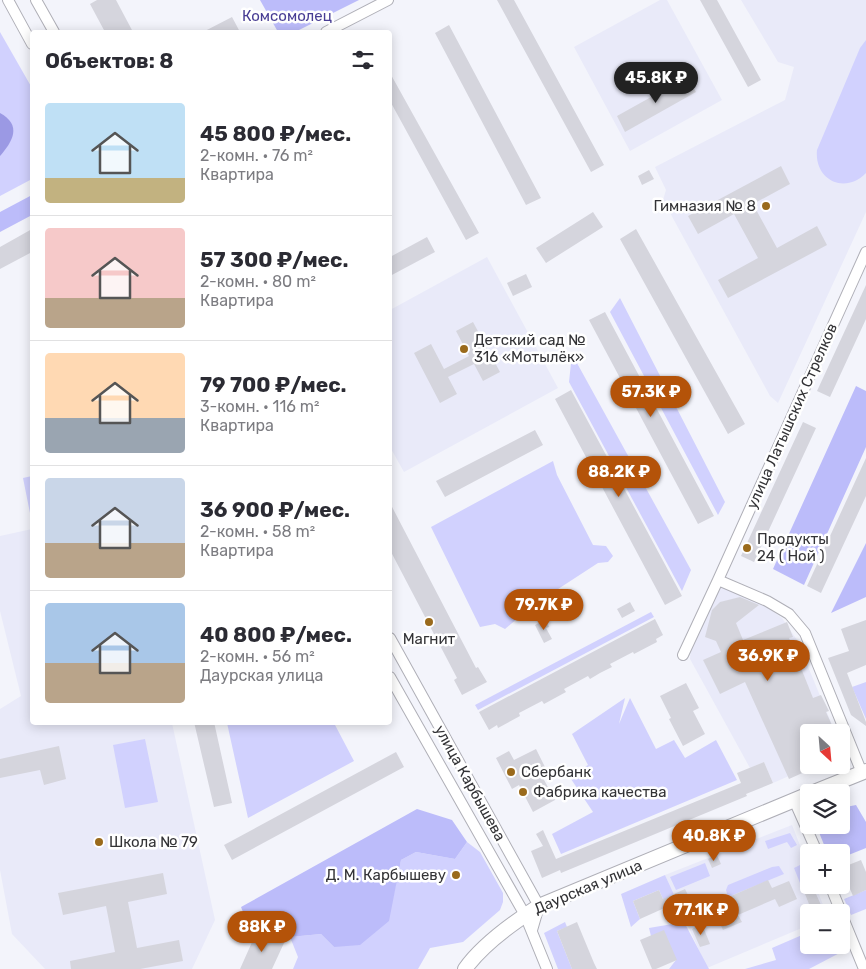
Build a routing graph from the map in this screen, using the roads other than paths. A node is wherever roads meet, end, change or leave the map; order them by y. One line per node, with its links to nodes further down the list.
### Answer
1 (8, 0): 6 (street)
2 (36, 0): 4 (street)
3 (388, 0): 5 (street)
4 (53, 30)
5 (330, 30)
6 (30, 40)
7 (866, 252): 8 (street, улица Латышских Стрелков)
8 (718, 580): 10 (street, улица Латышских Стрелков); 12 (street)
9 (392, 642): 17 (street, улица Карбышева)
10 (683, 655)
11 (392, 681): 18 (street, улица Карбышева)
12 (864, 772): 13 (street)
13 (834, 784)
14 (800, 798): 15 (street, Даурская улица)
15 (794, 800): 16 (street); 17 (street, Даурская улица)
16 (813, 844)
17 (539, 906): 18 (street, Даурская улица); 19 (street)
18 (525, 915): 19 (street, улица Карбышева); 21 (street, Даурская улица)
19 (532, 930): 22 (street, улица Карбышева)
20 (850, 935): 23 (street)
21 (465, 969)
22 (547, 969)
23 (864, 969)

